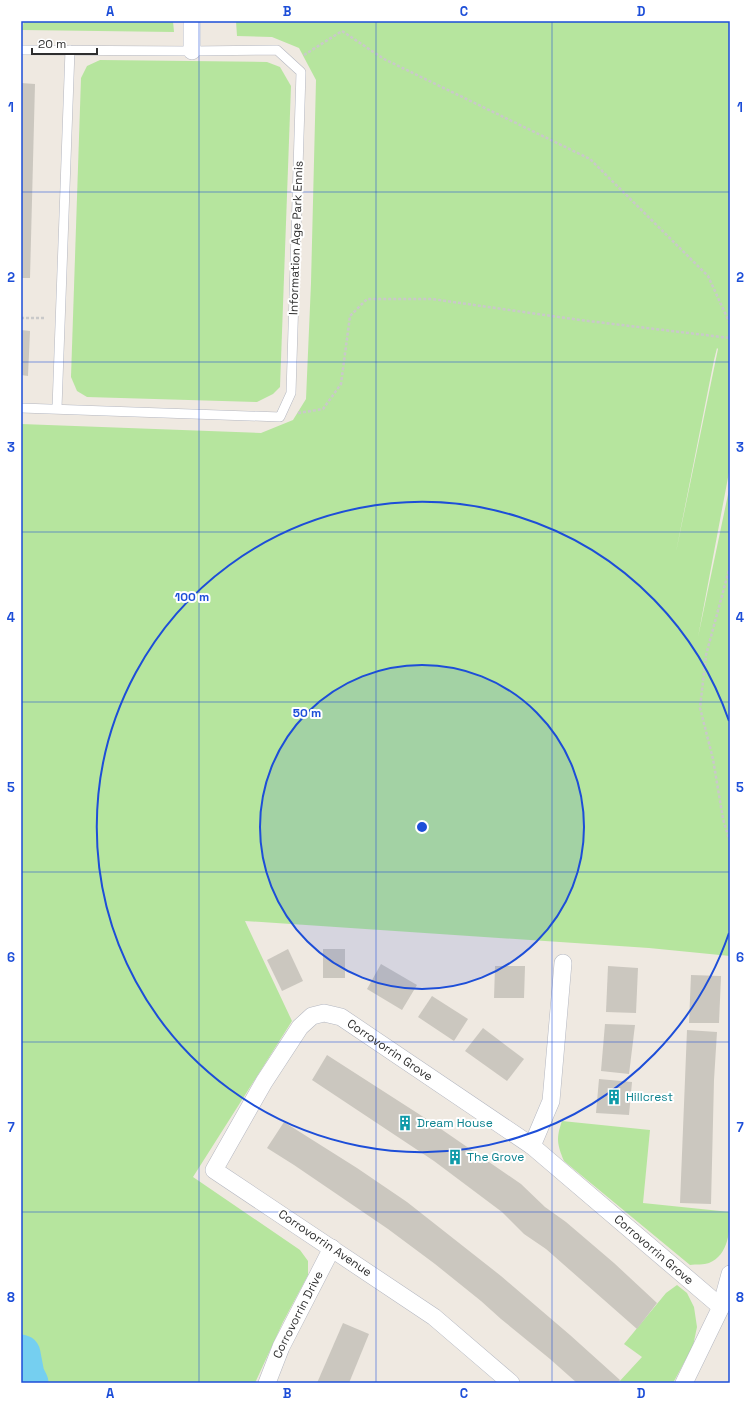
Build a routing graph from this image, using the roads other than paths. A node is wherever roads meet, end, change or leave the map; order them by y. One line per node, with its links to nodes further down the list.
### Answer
1 (192, 21): 4 (street)
2 (21, 50): 3 (lane, Information Age Park Ennis)
3 (70, 50): 4 (lane, Information Age Park Ennis); 6 (lane)
4 (192, 51): 6 (lane, Information Age Park Ennis)
5 (21, 408): 6 (lane, Information Age Park Ennis)
6 (57, 408)
7 (563, 963): 9 (street)
8 (264, 1082): 9 (street, Corrovorrin Grove); 10 (street, Corrovorrin Avenue)
9 (532, 1146): 12 (street, Corrovorrin Grove)
10 (332, 1248): 13 (street, Corrovorrin Drive); 14 (street, Corrovorrin Avenue)
11 (730, 1274): 12 (street)
12 (721, 1307): 15 (street)
13 (266, 1383)
14 (511, 1383)
15 (684, 1383)

